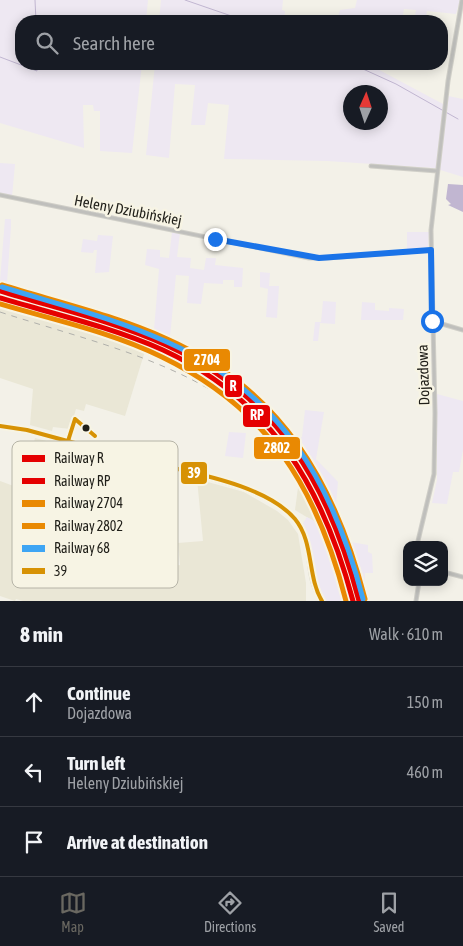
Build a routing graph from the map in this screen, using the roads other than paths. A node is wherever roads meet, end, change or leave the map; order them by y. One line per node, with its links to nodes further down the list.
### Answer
1 (462, 0): 3 (street, Dojazdowa)
2 (371, 166): 3 (street)
3 (437, 171): 5 (street, Dojazdowa)
4 (0, 195): 5 (street, Heleny Dziubińskiej)
5 (431, 250): 6 (street, Dojazdowa)
6 (432, 321): 7 (street); 11 (street, Dojazdowa)
7 (463, 330)
8 (0, 426): 9 (street)
9 (68, 441)
10 (178, 470): 15 (street)
11 (418, 541)
12 (448, 573): 13 (street)
13 (463, 577)
14 (418, 586): 16 (street)
15 (322, 601)
16 (416, 601)

